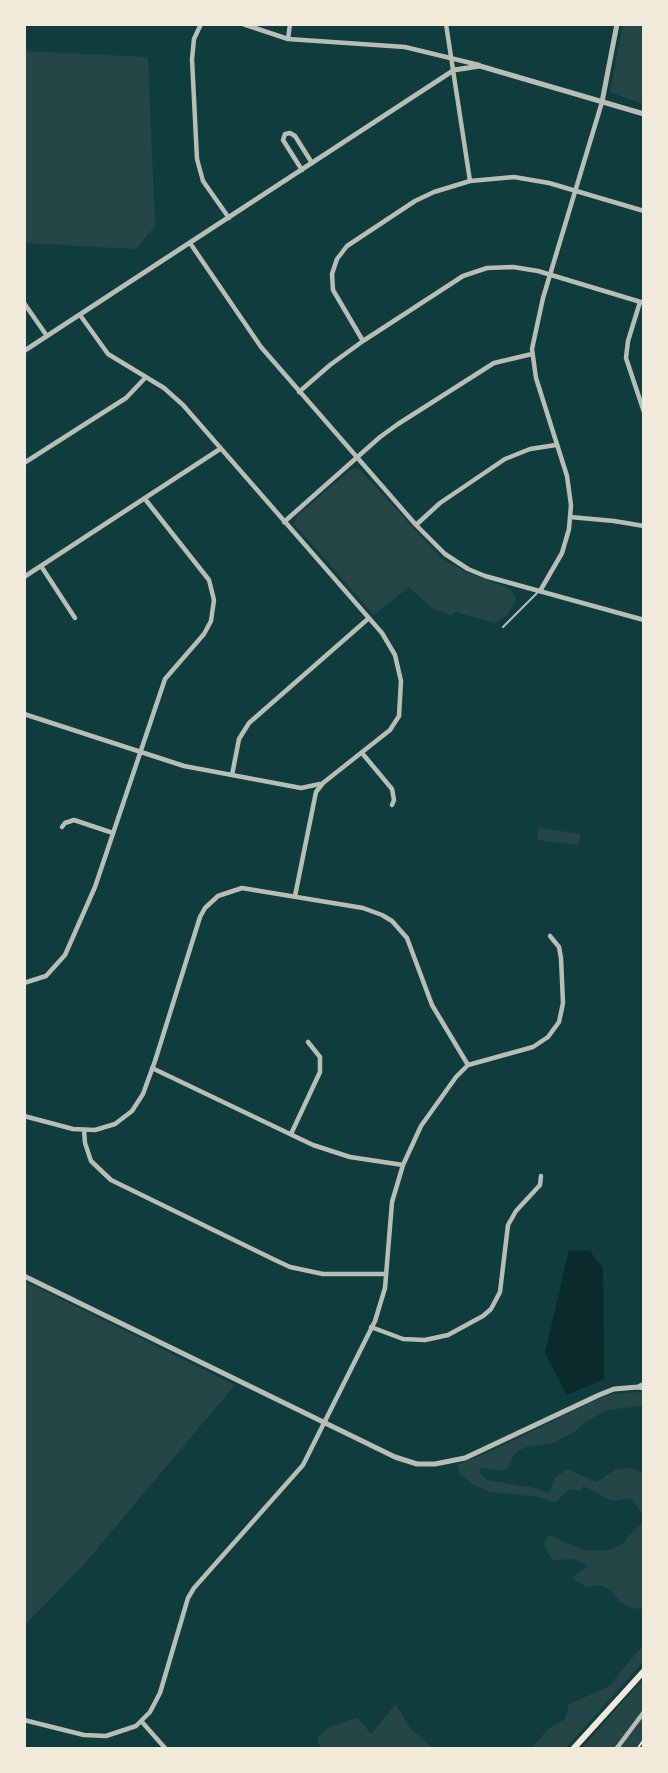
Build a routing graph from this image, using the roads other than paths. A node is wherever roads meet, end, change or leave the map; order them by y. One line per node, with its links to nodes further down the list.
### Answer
1 (201, 24): 17 (street)
2 (243, 24): 6 (street)
3 (290, 24): 6 (street)
4 (446, 24): 7 (street)
5 (617, 24): 10 (street)
6 (288, 39): 7 (street)
7 (449, 57): 8 (street); 9 (street)
8 (480, 66): 9 (street); 10 (street)
9 (452, 71): 12 (street); 14 (street)
10 (602, 102): 11 (street); 15 (street)
11 (643, 114)
12 (312, 163): 13 (street); 13 (street)
13 (302, 170): 17 (street)
14 (470, 181): 15 (street); 24 (street)
15 (576, 190): 16 (street); 19 (street)
16 (643, 211)
17 (229, 218): 18 (street)
18 (190, 243): 22 (street); 28 (street)
19 (551, 275): 21 (street); 24 (street); 26 (street)
20 (24, 303): 23 (street)
21 (642, 303): 29 (street)
22 (79, 315): 23 (street); 27 (street)
23 (47, 337): 25 (street)
24 (363, 341): 28 (street)
25 (24, 351)
26 (532, 354): 30 (street); 32 (street)
27 (146, 377): 31 (street); 33 (street)
28 (299, 392): 32 (street)
29 (643, 412)
30 (556, 445): 35 (street); 37 (street)
31 (221, 449): 34 (street); 36 (street)
32 (357, 458): 36 (street); 37 (street)
33 (24, 463)
34 (145, 499): 39 (street); 47 (street)
35 (570, 517): 38 (street); 41 (street)
36 (285, 522): 43 (street)
37 (416, 525): 41 (street)
38 (643, 526)
39 (41, 566): 40 (street); 42 (street)
40 (24, 576)
41 (540, 591): 44 (street); 45 (lane)
42 (75, 618)
43 (369, 618): 48 (street); 49 (street)
44 (643, 620)
45 (503, 627)
46 (24, 714): 47 (street)
47 (140, 753): 49 (street); 53 (street)
48 (362, 753): 50 (street); 51 (street)
49 (232, 775): 50 (street)
50 (324, 783): 54 (street)
51 (392, 805)
52 (62, 827): 53 (street)
53 (113, 833): 56 (street)
54 (295, 896): 58 (street); 59 (street)
55 (550, 936): 58 (street)
56 (24, 983)
57 (308, 1042): 62 (street)
58 (468, 1065): 63 (street)
59 (152, 1068): 61 (street); 62 (street)
60 (24, 1116): 61 (street)
61 (84, 1130): 65 (street)
62 (291, 1134): 63 (street)
63 (403, 1165): 65 (street)
64 (541, 1176): 67 (street)
65 (386, 1274): 67 (street)
66 (24, 1276): 69 (street)
67 (371, 1327): 69 (street)
68 (642, 1386): 69 (street)
69 (323, 1423): 73 (street)
70 (643, 1671): 75 (main road)
71 (643, 1712): 76 (street)
72 (24, 1720): 73 (street)
73 (142, 1722): 74 (street)
74 (165, 1748)
75 (574, 1748)
76 (617, 1748)

